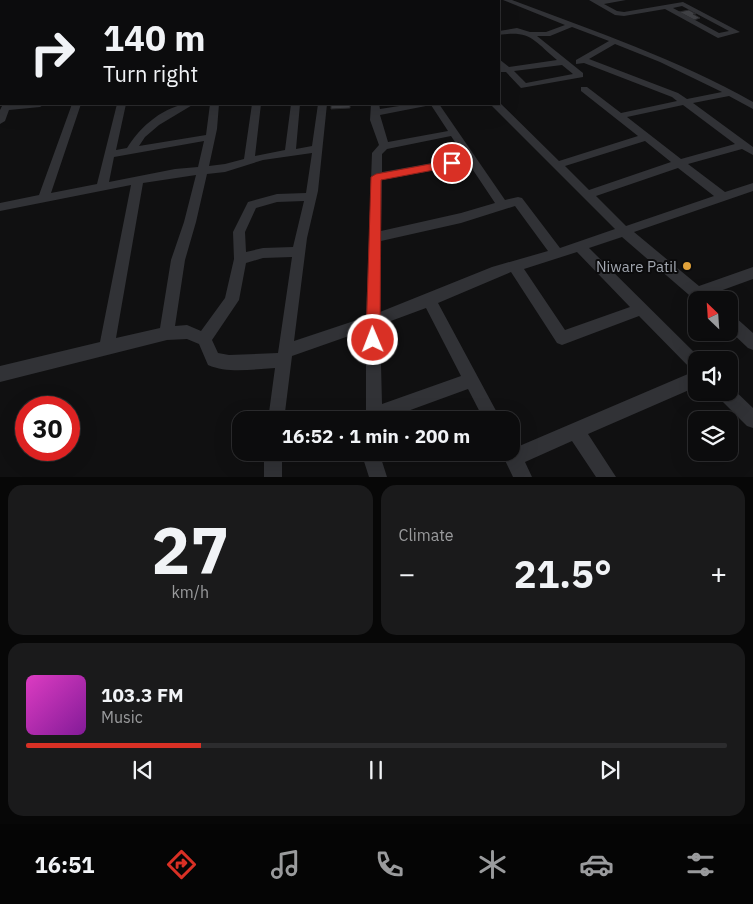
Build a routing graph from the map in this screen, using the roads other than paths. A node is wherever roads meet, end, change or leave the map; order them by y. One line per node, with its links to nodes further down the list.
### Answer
1 (305, 0): 2 (street)
2 (312, 0)
3 (506, 0): 7 (street)
4 (622, 0): 5 (street)
5 (594, 1): 6 (street)
6 (665, 6): 6 (street)
7 (571, 25): 9 (street); 10 (street)
8 (500, 33): 9 (street)
9 (530, 34): 13 (street)
10 (614, 41): 11 (street); 17 (street)
11 (584, 60): 13 (street); 18 (street)
12 (500, 62): 15 (street)
13 (565, 63): 15 (street); 15 (street)
14 (500, 70): 15 (street)
15 (509, 71)
16 (584, 88): 33 (street)
17 (729, 92): 18 (street); 31 (street)
18 (686, 102): 33 (street); 39 (street)
19 (23, 105): 30 (street)
20 (76, 105): 56 (street)
21 (121, 105): 43 (street)
22 (187, 105): 41 (street)
23 (215, 105): 36 (street)
24 (256, 105): 45 (street)
25 (296, 105): 42 (street)
26 (323, 105): 40 (street)
27 (414, 105): 32 (street)
28 (436, 105): 35 (street)
29 (496, 105): 47 (street)
30 (6, 106): 34 (street)
31 (753, 106)
32 (375, 108): 38 (street)
33 (620, 116): 37 (street)
34 (0, 120)
35 (453, 133): 38 (street); 44 (street)
36 (210, 137): 41 (street); 48 (street)
37 (647, 137): 46 (street); 47 (street)
38 (384, 146): 49 (street)
39 (749, 148): 46 (street)
40 (318, 149): 42 (street); 55 (street)
41 (131, 150): 43 (street)
42 (290, 152): 45 (street)
43 (110, 154): 51 (street)
44 (470, 160): 49 (street); 57 (street)
45 (249, 161): 48 (street)
46 (681, 164): 53 (street); 54 (street)
47 (557, 166): 53 (street)
48 (202, 170): 50 (street); 73 (street)
49 (376, 177): 60 (street)
50 (138, 180): 51 (street); 76 (street)
51 (102, 187): 56 (street)
52 (752, 188): 54 (street)
53 (587, 195): 59 (street)
54 (723, 197): 59 (street)
55 (311, 198): 62 (street); 64 (street)
56 (43, 199): 58 (street)
57 (502, 205): 60 (street); 63 (street)
58 (0, 207)
59 (623, 230): 61 (street); 67 (street)
60 (374, 238): 71 (street)
61 (579, 246): 63 (street); 70 (street)
62 (299, 252): 64 (street); 77 (street)
63 (558, 254): 65 (street)
64 (240, 259): 74 (street)
65 (514, 266): 69 (street); 70 (street)
66 (753, 274): 68 (street)
67 (695, 291)
68 (713, 291)
69 (429, 300): 71 (street); 80 (street)
70 (642, 309): 78 (street)
71 (373, 321): 77 (street); 84 (street)
72 (738, 329): 75 (street)
73 (167, 333): 74 (street); 76 (street)
74 (204, 339): 77 (street)
75 (753, 343)
76 (107, 346): 79 (street)
77 (285, 356): 83 (street)
78 (688, 356)
79 (0, 374)
80 (472, 380): 85 (street); 86 (street)
81 (688, 382): 88 (street)
82 (734, 401): 87 (street)
83 (277, 411)
84 (370, 411)
85 (389, 411)
86 (488, 411)
87 (753, 420)
88 (575, 431): 89 (street); 96 (street)
89 (520, 452)
90 (273, 461): 93 (street)
91 (373, 461): 94 (street)
92 (514, 461): 95 (street)
93 (273, 476)
94 (378, 476)
95 (522, 476)
96 (607, 476)

